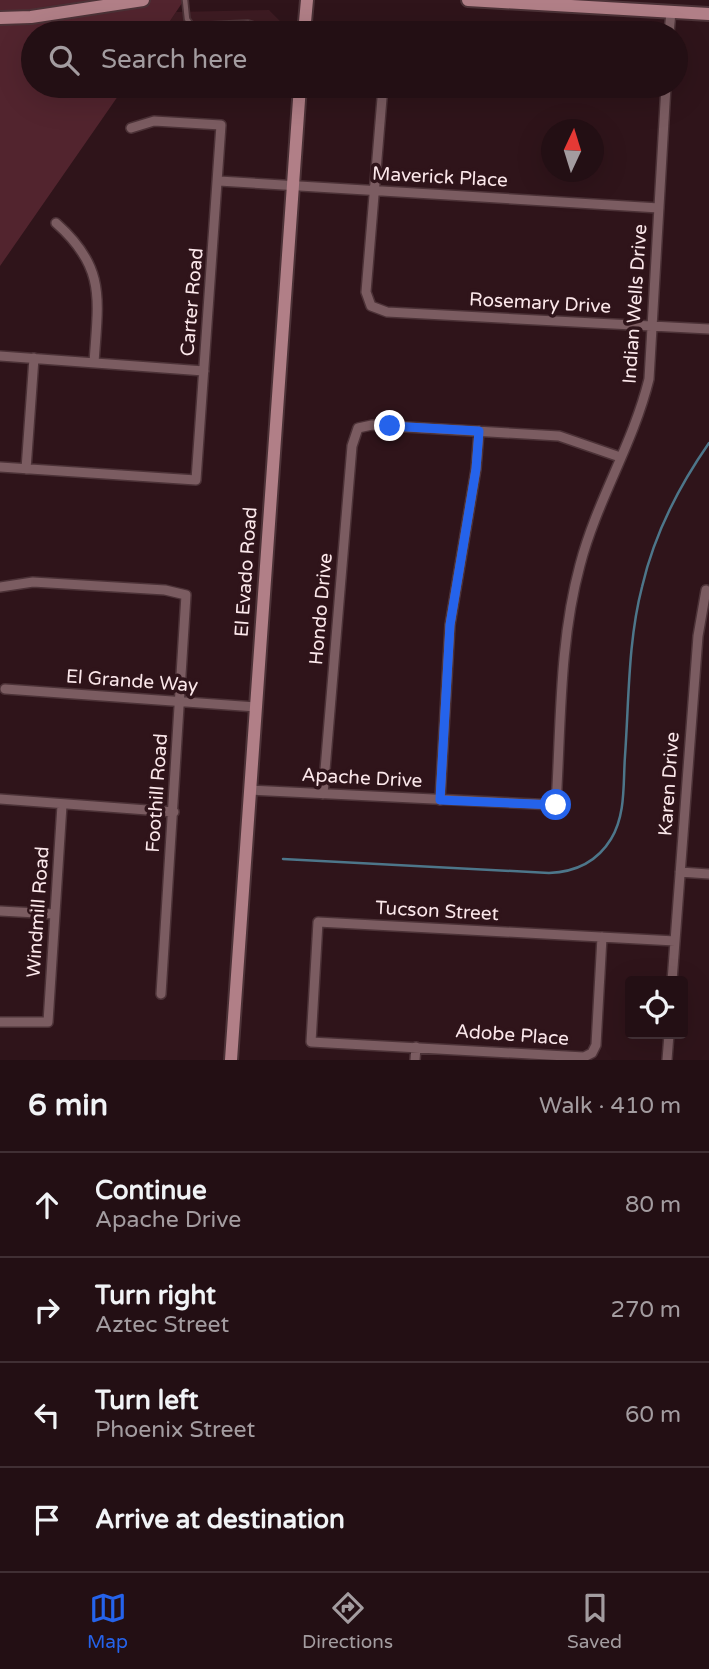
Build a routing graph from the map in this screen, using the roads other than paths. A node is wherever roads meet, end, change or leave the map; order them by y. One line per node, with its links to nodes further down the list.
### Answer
1 (143, 0): 7 (main road)
2 (185, 0): 8 (lane)
3 (307, 0): 9 (main road)
4 (467, 0): 5 (main road)
5 (671, 12): 6 (main road); 10 (street)
6 (709, 14)
7 (0, 18)
8 (188, 21)
9 (305, 21)
10 (670, 21)
11 (299, 98): 16 (main road, El Evado Road)
12 (382, 98): 17 (street)
13 (665, 98): 18 (street, Indian Wells Drive)
14 (131, 128): 15 (street, Carter Road)
15 (219, 181): 16 (street, Maverick Place); 25 (street, Carter Road)
16 (292, 186): 17 (street, Maverick Place); 34 (main road, El Evado Road)
17 (372, 191): 18 (street, Maverick Place); 20 (street, Rosemary Drive)
18 (659, 208): 20 (street, Indian Wells Drive)
19 (56, 223): 24 (street)
20 (652, 327): 21 (street, Rosemary Drive); 27 (street, Indian Wells Drive)
21 (709, 329)
22 (0, 356): 23 (street)
23 (34, 358): 24 (street); 29 (street)
24 (94, 363): 25 (street)
25 (204, 371): 29 (street, Carter Road)
26 (479, 431): 27 (street); 36 (street, Hondo Drive); 38 (street)
27 (620, 457): 40 (street, Indian Wells Drive)
28 (0, 467): 29 (street)
29 (26, 469)
30 (0, 587): 33 (street, Foothill Road)
31 (706, 590): 42 (street, Karen Drive)
32 (5, 689): 33 (street, El Grande Way)
33 (181, 702): 34 (street, El Grande Way); 41 (street, Foothill Road)
34 (256, 708): 35 (main road, El Evado Road)
35 (251, 790): 36 (street, Apache Drive); 54 (main road, El Evado Road)
36 (323, 794): 38 (street, Apache Drive)
37 (0, 799): 39 (street)
38 (440, 800): 40 (street, Apache Drive)
39 (62, 805): 41 (street); 45 (street, Windmill Road)
40 (556, 805)
41 (174, 812): 49 (street, Foothill Road)
42 (680, 872): 43 (street); 47 (street, Karen Drive)
43 (709, 874)
44 (0, 911): 45 (street)
45 (55, 914): 50 (street, Windmill Road)
46 (602, 937): 47 (street, Tucson Street); 52 (street, Tucson Street); 53 (street, Adobe Place)
47 (675, 940): 48 (street, Karen Drive)
48 (672, 976)
49 (161, 994)
50 (0, 1022)
51 (669, 1039): 56 (street)
52 (311, 1042): 53 (street, Adobe Place)
53 (416, 1047): 55 (street)
54 (231, 1060)
55 (415, 1060)
56 (667, 1060)

